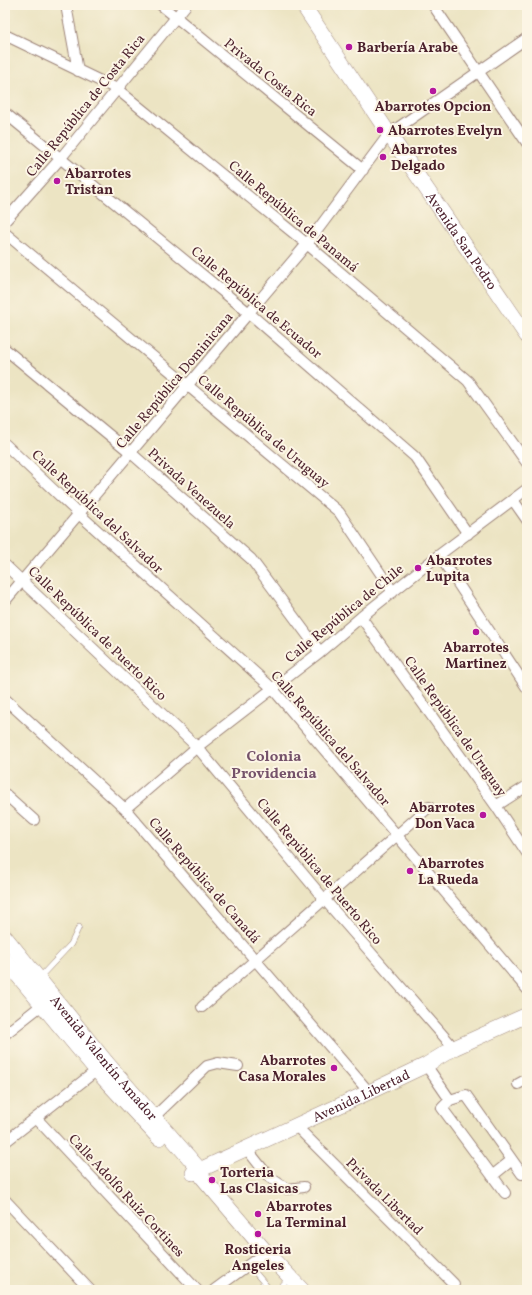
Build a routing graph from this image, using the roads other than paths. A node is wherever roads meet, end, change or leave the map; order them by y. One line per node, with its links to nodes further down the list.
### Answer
1 (66, 5): 10 (street)
2 (161, 5): 7 (street, Privada Costa Rica)
3 (186, 5): 7 (street, Calle República de Costa Rica)
4 (303, 5): 14 (main road, Avenida San Pedro)
5 (313, 5): 14 (main road, Avenida San Pedro)
6 (433, 5): 11 (street)
7 (175, 17): 12 (street, Calle República de Costa Rica); 17 (street, Privada Costa Rica)
8 (5, 36): 10 (street, Calle República de Panamá)
9 (527, 38): 11 (street, Calle República Dominicana)
10 (78, 71): 12 (street, Calle República de Panamá)
11 (480, 72): 14 (street, Calle República Dominicana); 15 (street)
12 (117, 88): 16 (street, Calle República de Costa Rica); 20 (street, Calle República de Panamá)
13 (5, 113): 16 (street, Calle República de Ecuador)
14 (392, 132): 17 (street, Calle República Dominicana); 22 (main road, Avenida San Pedro); 23 (main road, Avenida San Pedro)
15 (527, 143)
16 (60, 159): 18 (street, Calle República de Costa Rica); 21 (street, Calle República de Ecuador)
17 (363, 170): 20 (street, Calle República Dominicana)
18 (5, 221)
19 (5, 233): 25 (street, Calle República de Uruguay)
20 (307, 244): 21 (street, Calle República Dominicana); 28 (street, Calle República de Panamá)
21 (249, 313): 25 (street, Calle República Dominicana); 33 (street, Calle República de Ecuador)
22 (527, 320)
23 (527, 336)
24 (5, 349): 27 (street, Privada Venezuela)
25 (188, 386): 27 (street, Calle República Dominicana); 37 (street, Calle República de Uruguay)
26 (5, 444): 31 (street, Calle República del Salvador)
27 (131, 453): 31 (street, Calle República Dominicana); 40 (street, Privada Venezuela)
28 (527, 464)
29 (527, 490): 30 (street, Calle República de Chile)
30 (513, 500): 32 (street); 33 (street, Calle República de Chile)
31 (79, 514): 36 (street, Calle República Dominicana); 41 (street, Calle República del Salvador)
32 (527, 520)
33 (468, 534): 34 (street, Calle República de Chile)
34 (438, 555): 37 (street, Calle República de Chile); 42 (street)
35 (5, 565): 36 (street, Calle República de Puerto Rico)
36 (23, 581): 38 (street, Calle República Dominicana); 44 (street, Calle República de Puerto Rico)
37 (393, 592): 39 (street, Calle República de Chile)
38 (5, 601)
39 (361, 617): 40 (street, Calle República de Chile); 47 (street, Calle República de Uruguay)
40 (320, 652): 41 (street, Calle República de Chile)
41 (272, 688): 44 (street, Calle República de Chile); 51 (street, Calle República del Salvador)
42 (527, 688)
43 (5, 699): 49 (street, Calle República de Canadá)
44 (197, 747): 49 (street, Calle República de Chile); 53 (street, Calle República de Puerto Rico)
45 (527, 786): 47 (street)
46 (5, 794): 50 (street)
47 (496, 806): 52 (street, Calle República de Uruguay)
48 (428, 807): 51 (street)
49 (125, 809): 57 (street, Calle República de Canadá)
50 (34, 820)
51 (395, 835): 53 (street); 59 (street, Calle República del Salvador)
52 (527, 853)
53 (324, 899): 57 (street); 64 (street, Calle República de Puerto Rico)
54 (79, 927): 58 (lane)
55 (5, 938): 58 (main road, Avenida Valentín Amador)
56 (5, 960): 60 (main road, Avenida Valentín Amador)
57 (256, 961): 61 (street); 68 (street, Calle República de Canadá)
58 (39, 978): 60 (main road, Avenida Valentín Amador)
59 (527, 989)
60 (47, 1000): 63 (street); 66 (main road, Avenida Valentín Amador)
61 (202, 1007)
62 (527, 1016): 64 (main road, Avenida Libertad)
63 (5, 1034)
64 (454, 1048): 65 (main road, Avenida Libertad)
65 (426, 1065): 68 (main road, Avenida Libertad); 69 (street)
66 (102, 1066): 70 (main road, Avenida Valentín Amador); 71 (street); 76 (main road, Avenida Valentín Amador)
67 (238, 1066): 70 (street)
68 (369, 1092): 72 (main road, Avenida Libertad)
69 (450, 1100): 75 (street); 78 (street)
70 (154, 1117): 76 (main road, Avenida Valentín Amador)
71 (37, 1119): 73 (street); 87 (street, Calle Adolfo Ruiz Cortines)
72 (296, 1126): 74 (main road, Avenida Libertad); 85 (street, Privada Libertad)
73 (5, 1142)
74 (246, 1148): 76 (main road, Avenida Libertad); 79 (street)
75 (512, 1160): 77 (street); 78 (street)
76 (198, 1173): 82 (main road, Avenida Valentín Amador)
77 (522, 1174)
78 (492, 1176): 80 (street)
79 (304, 1187)
80 (505, 1193)
81 (5, 1200): 86 (street)
82 (266, 1252): 83 (street); 84 (main road, Avenida Valentín Amador)
83 (249, 1264): 88 (street); 89 (lane)
84 (290, 1277): 90 (lane); 91 (main road, Avenida Valentín Amador)
85 (454, 1284)
86 (90, 1290)
87 (197, 1290)
88 (214, 1290)
89 (270, 1290)
90 (278, 1290)
91 (302, 1290)

